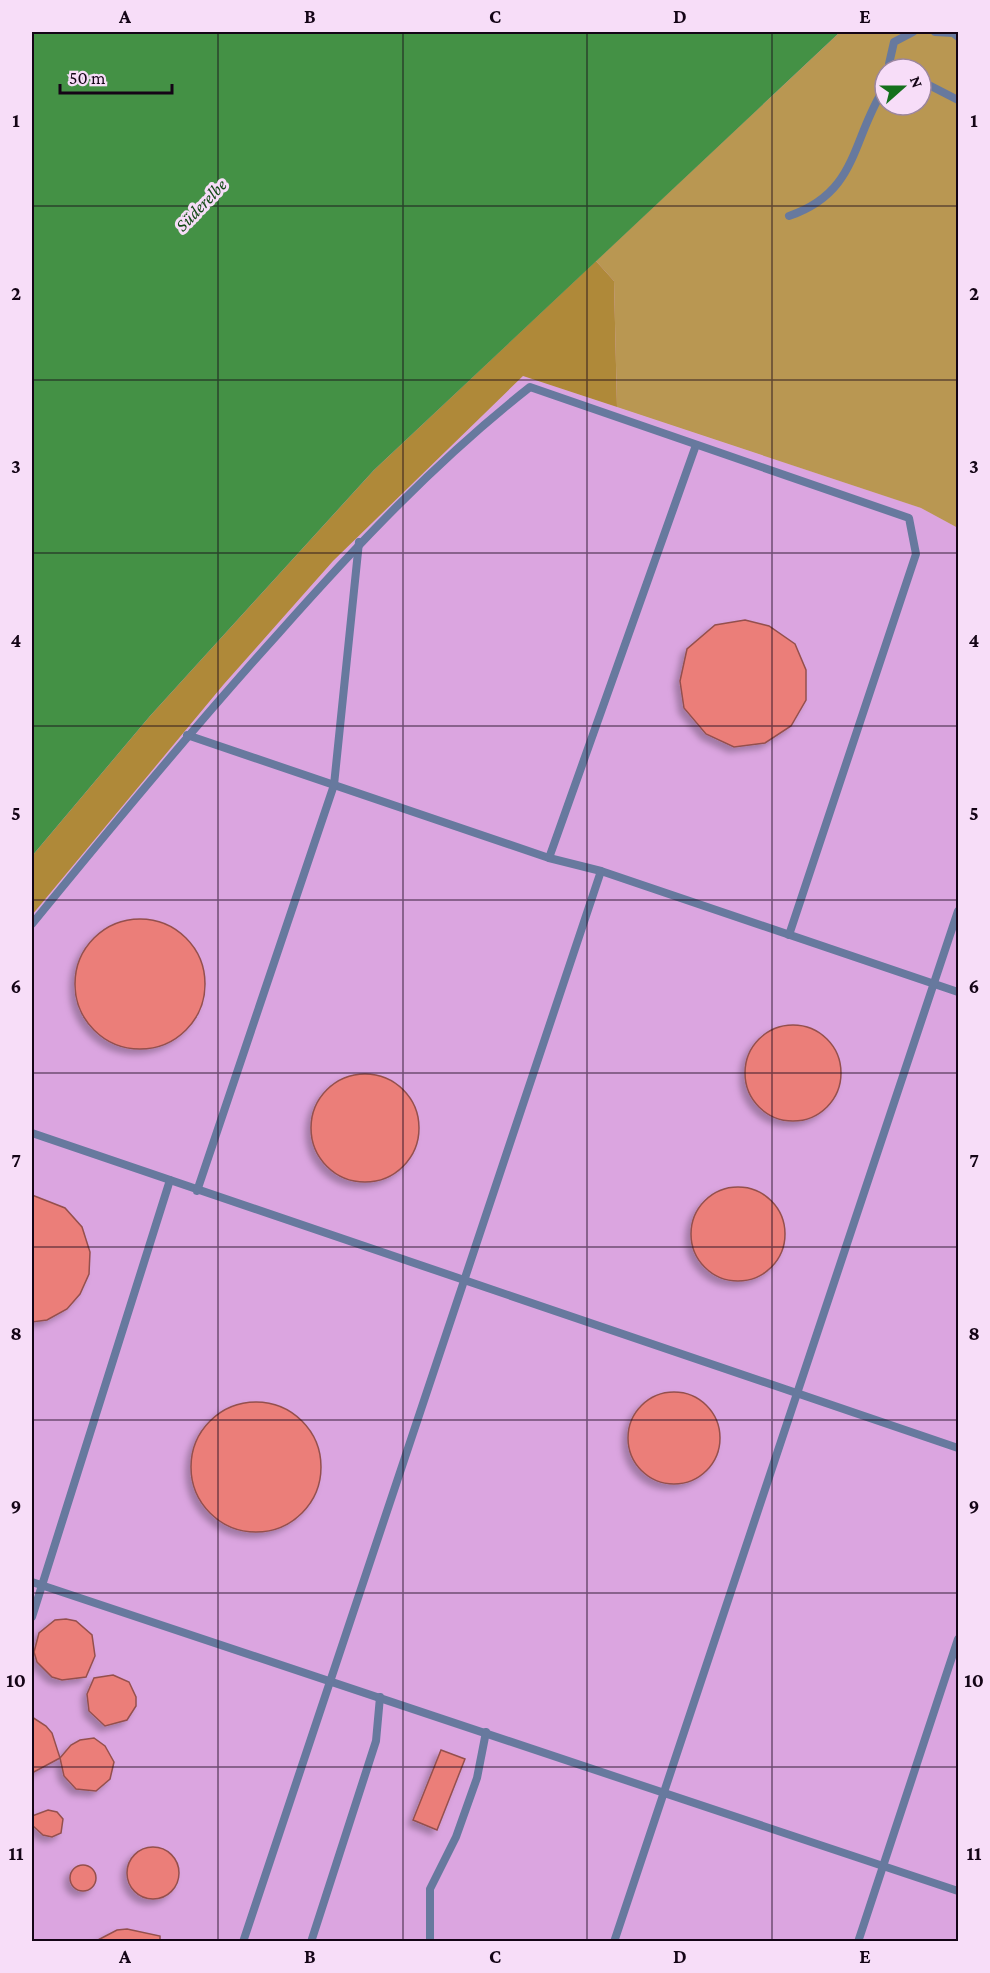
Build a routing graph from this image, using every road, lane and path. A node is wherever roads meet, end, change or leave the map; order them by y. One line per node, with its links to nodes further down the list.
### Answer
1 (913, 32): 4 (lane)
2 (935, 32): 3 (lane)
3 (958, 37)
4 (891, 57)
5 (933, 87): 6 (lane)
6 (958, 100)
7 (873, 105): 8 (lane)
8 (789, 216)
9 (696, 444): 10 (lane); 13 (lane); 17 (lane)
10 (359, 543): 11 (lane); 12 (lane)
11 (188, 735): 12 (lane); 16 (lane)
12 (334, 785): 13 (lane); 22 (lane)
13 (549, 858): 14 (lane)
14 (601, 871): 17 (lane); 23 (lane)
15 (958, 911): 18 (lane)
16 (32, 924)
17 (789, 935): 18 (lane)
18 (934, 984): 19 (lane); 24 (lane)
19 (958, 992)
20 (32, 1133): 21 (lane)
21 (170, 1180): 22 (lane); 27 (lane)
22 (197, 1191): 23 (lane)
23 (463, 1281): 24 (lane); 30 (lane)
24 (797, 1394): 25 (lane); 33 (lane)
25 (958, 1448)
26 (32, 1582): 27 (lane)
27 (43, 1585): 28 (lane); 30 (lane)
28 (32, 1617)
29 (958, 1639): 34 (lane)
30 (330, 1680): 31 (lane); 36 (lane)
31 (380, 1697): 32 (lane); 37 (lane)
32 (486, 1732): 33 (lane); 38 (lane)
33 (664, 1792): 34 (lane); 39 (lane)
34 (882, 1868): 35 (lane); 40 (lane)
35 (958, 1891)
36 (243, 1941)
37 (311, 1941)
38 (430, 1941)
39 (615, 1941)
40 (858, 1941)

